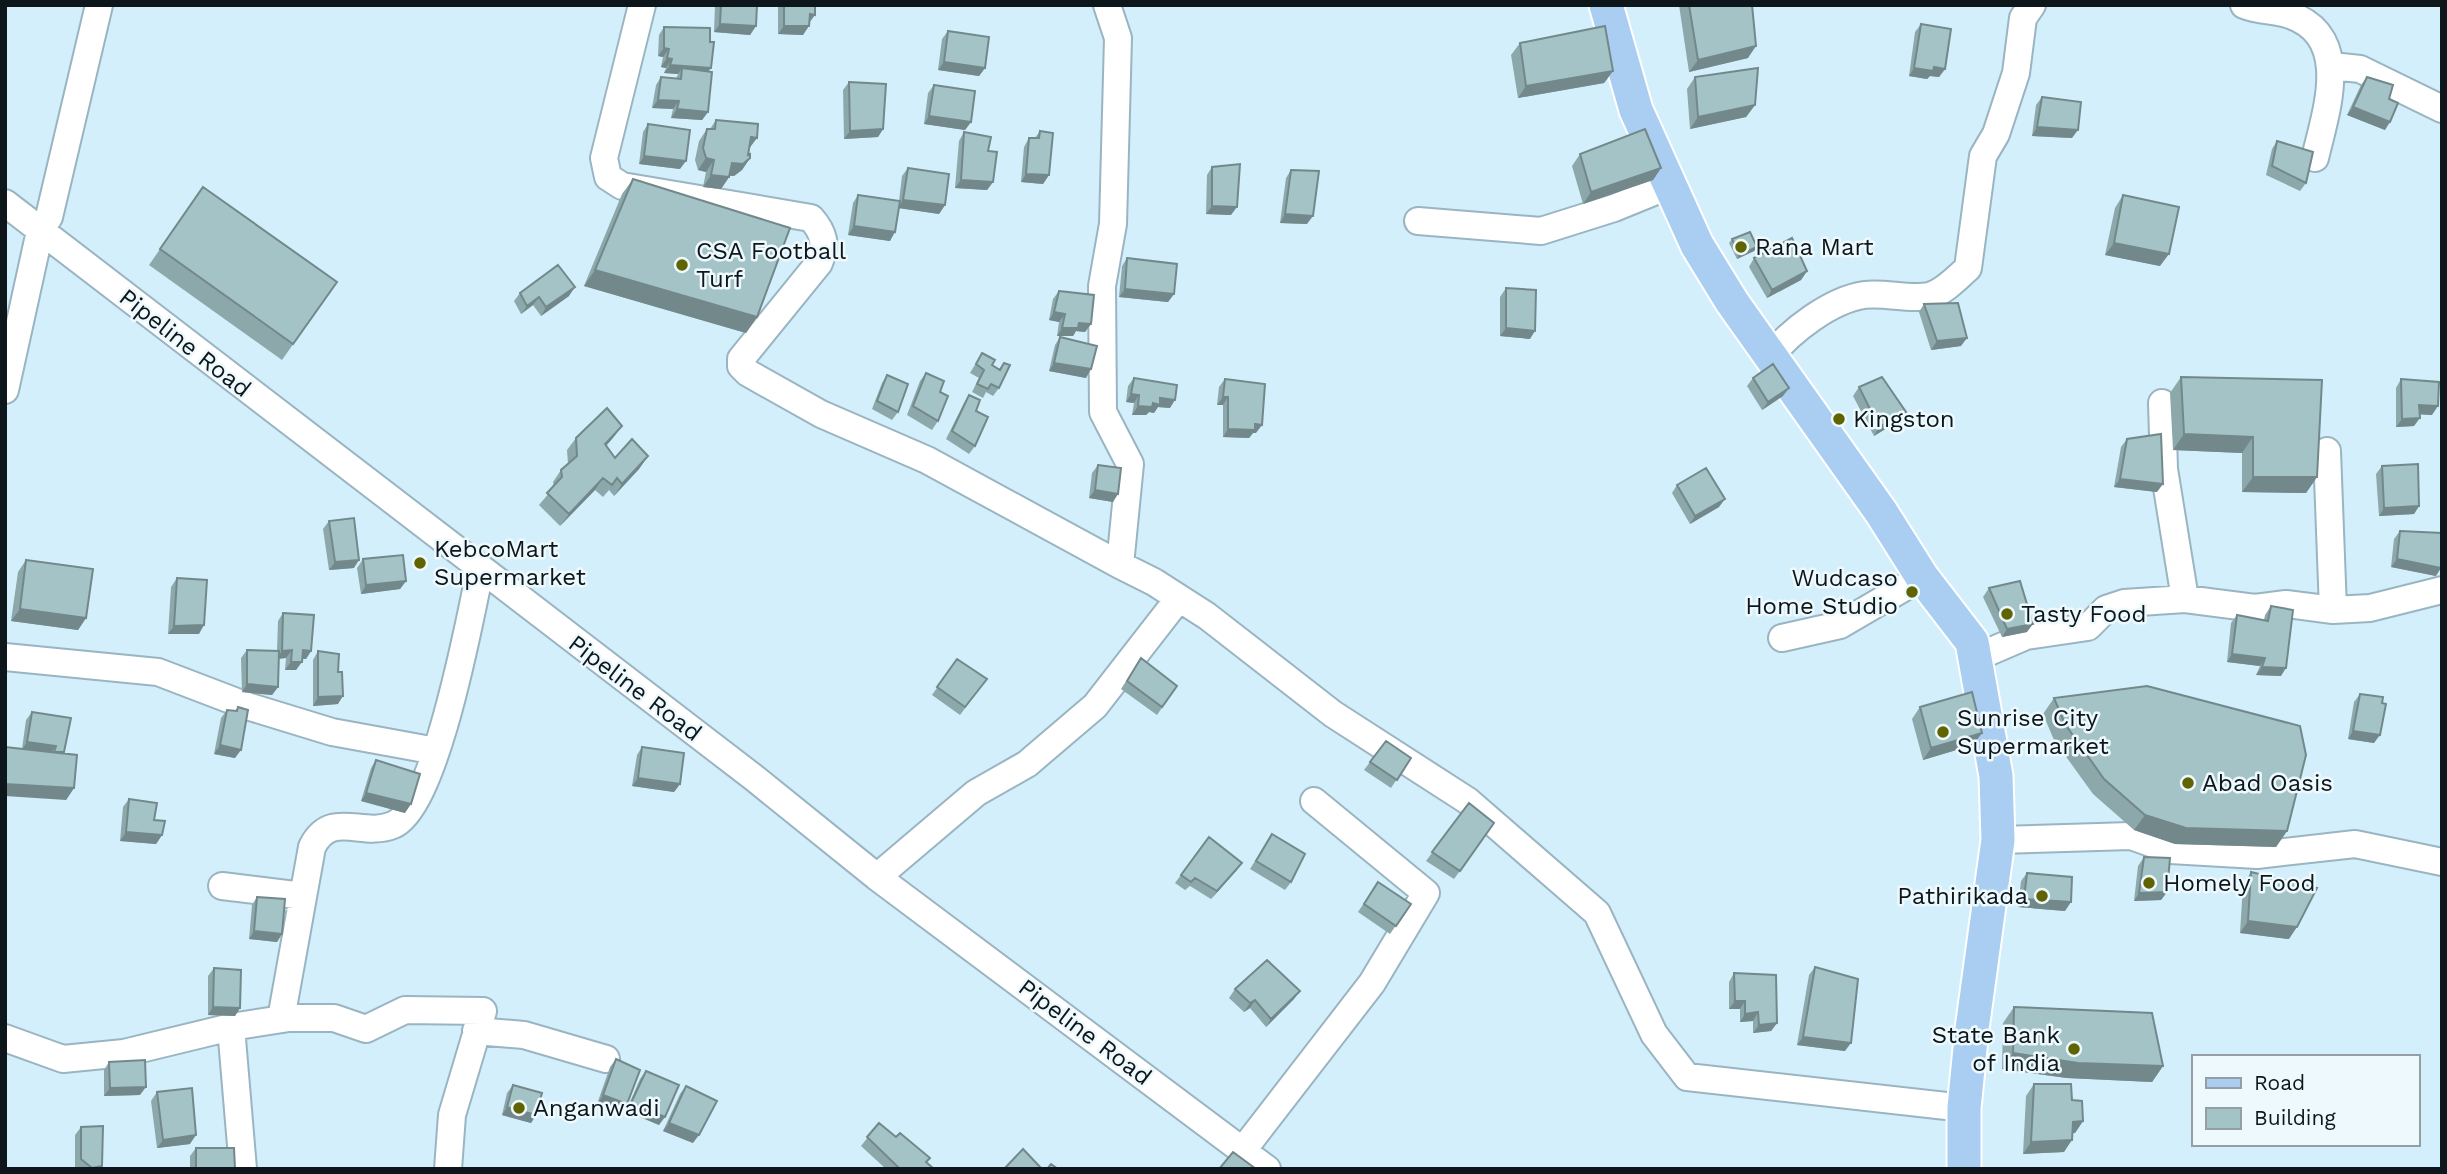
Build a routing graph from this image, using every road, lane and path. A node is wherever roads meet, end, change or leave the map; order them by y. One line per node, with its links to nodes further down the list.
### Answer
1 (99, 5): 13 (street)
2 (642, 5): 18 (street)
3 (1107, 5): 18 (street)
4 (1605, 5): 10 (main road)
5 (2032, 5): 14 (street)
6 (2244, 5): 7 (street)
7 (2332, 66): 8 (street); 9 (street)
8 (2442, 109)
9 (2315, 158)
10 (1668, 186): 12 (street); 14 (main road)
11 (5, 204): 13 (street, Pipeline Road)
12 (1418, 221)
13 (40, 231): 15 (street); 19 (street, Pipeline Road)
14 (1770, 356): 20 (main road)
15 (5, 390)
16 (2162, 403): 23 (street)
17 (2327, 451): 24 (street)
18 (1119, 565): 22 (street)
19 (480, 570): 28 (street); 32 (street, Pipeline Road)
20 (1922, 577): 25 (street); 27 (main road)
21 (2440, 596): 24 (street)
22 (1179, 598): 32 (street); 40 (street)
23 (2185, 599): 24 (street); 27 (street)
24 (2333, 610)
25 (1782, 638)
26 (5, 657): 28 (street)
27 (1975, 659): 30 (main road)
28 (436, 751): 34 (street)
29 (1314, 801): 41 (street)
30 (1998, 840): 31 (street); 40 (main road)
31 (2442, 862)
32 (877, 877): 41 (street, Pipeline Road)
33 (222, 886): 34 (street)
34 (303, 897): 35 (street)
35 (281, 1019): 36 (street); 37 (street)
36 (231, 1027): 38 (street); 42 (street)
37 (477, 1031): 39 (street); 43 (street)
38 (5, 1038)
39 (606, 1059)
40 (1964, 1108): 45 (main road)
41 (1243, 1150): 44 (street, Pipeline Road)
42 (243, 1169)
43 (447, 1169)
44 (1267, 1169)
45 (1964, 1169)

